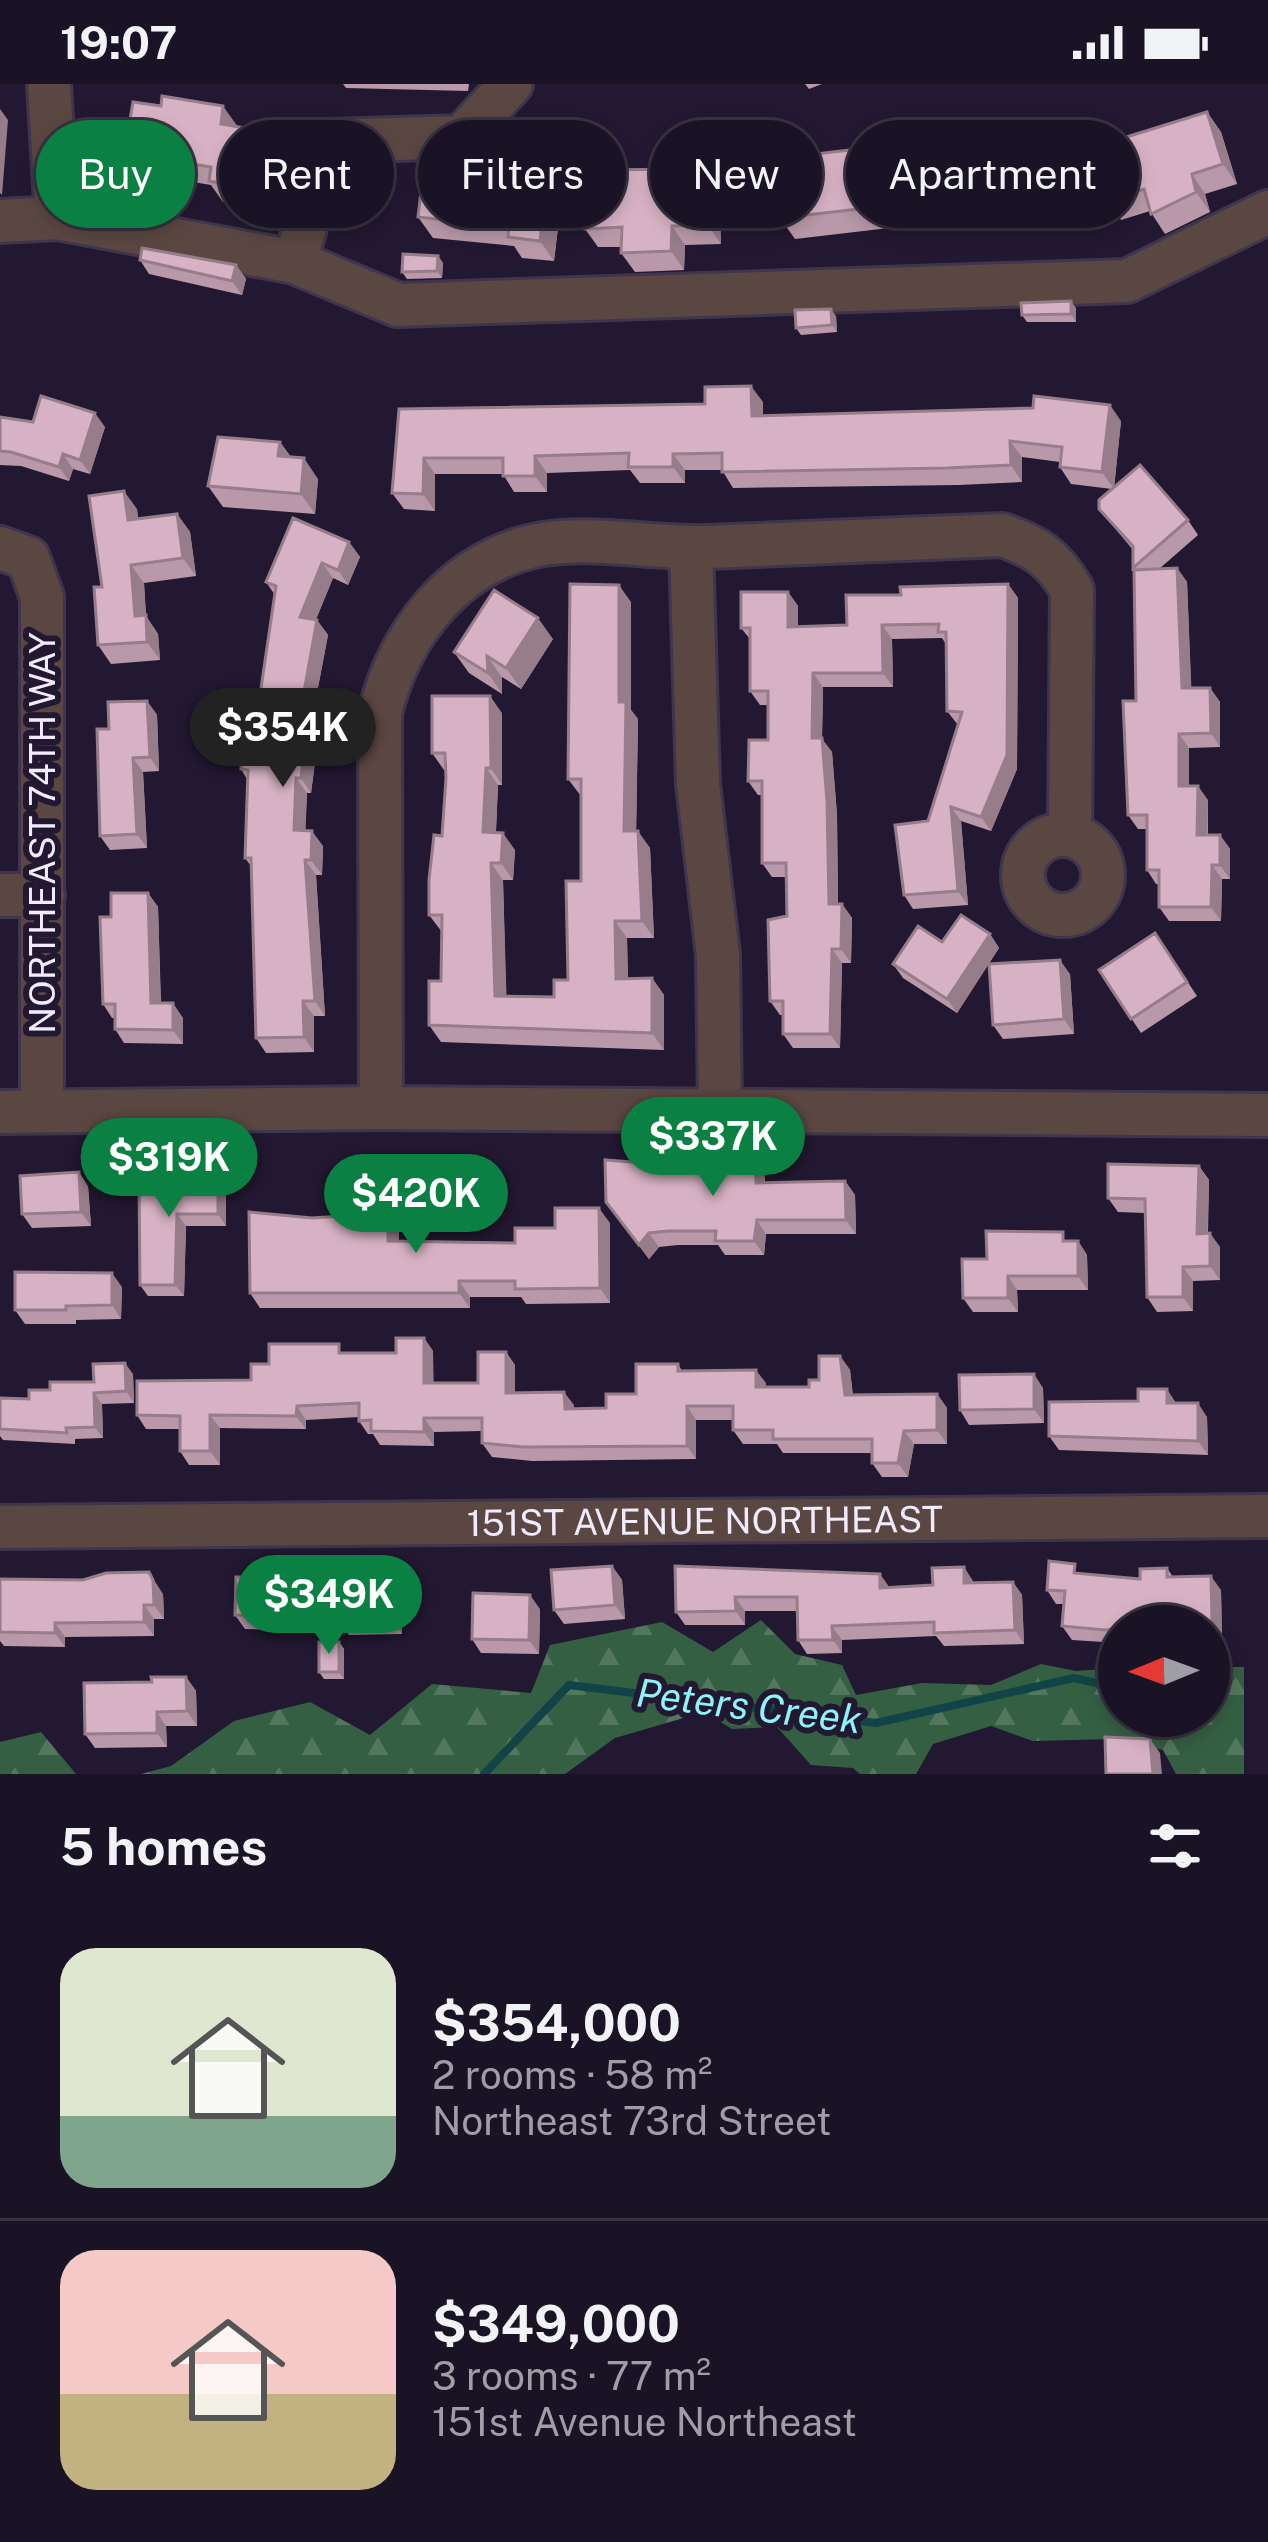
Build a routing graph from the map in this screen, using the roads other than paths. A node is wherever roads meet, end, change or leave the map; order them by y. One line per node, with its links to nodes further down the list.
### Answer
1 (49, 84): 3 (street)
2 (511, 84): 8 (street)
3 (51, 120)
4 (1268, 212): 8 (street)
5 (36, 219): 6 (street)
6 (0, 220)
7 (111, 228): 8 (street)
8 (295, 262)
9 (692, 548): 11 (street); 14 (street); 15 (street)
10 (14, 553): 13 (street, NORTHEAST 74TH WAY)
11 (1070, 836)
12 (0, 895): 13 (street)
13 (43, 895): 16 (street, NORTHEAST 74TH WAY)
14 (381, 1108): 15 (street); 16 (street)
15 (720, 1110): 18 (street)
16 (42, 1111): 17 (street)
17 (0, 1112)
18 (1268, 1115)
19 (1268, 1516): 20 (street, 151ST AVENUE NORTHEAST)
20 (0, 1527)

